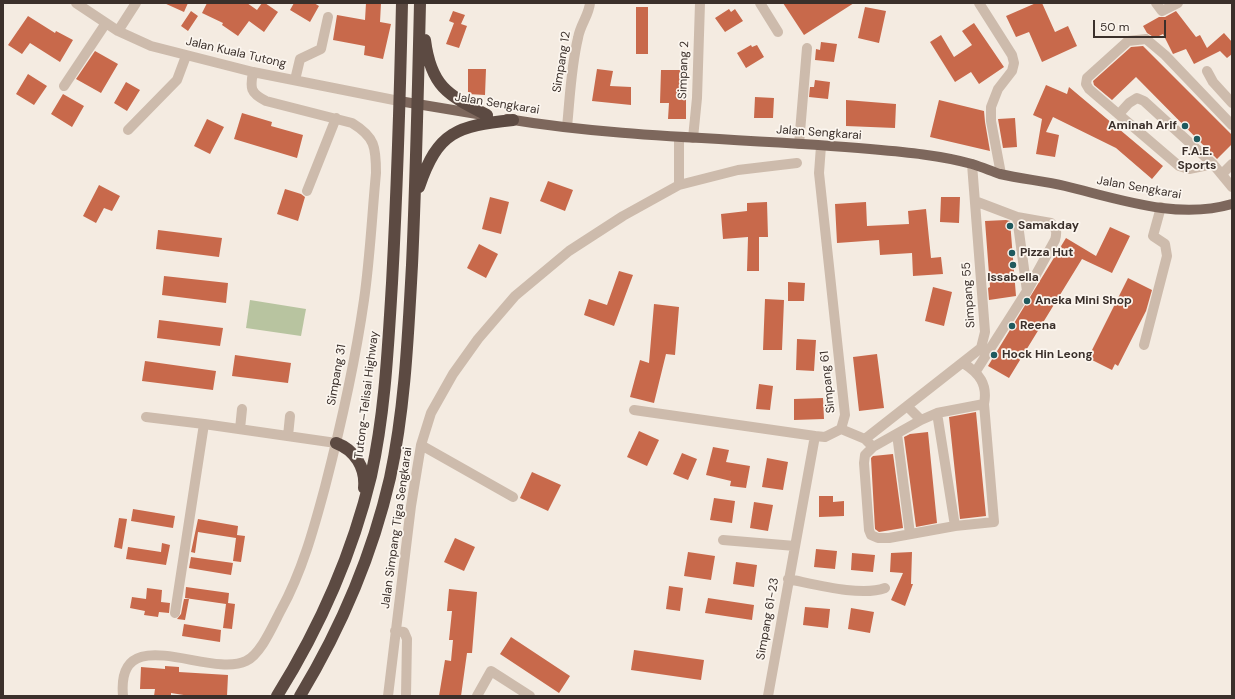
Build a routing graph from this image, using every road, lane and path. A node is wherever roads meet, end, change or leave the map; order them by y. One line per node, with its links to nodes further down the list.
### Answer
1 (76, 3): 12 (street, Jalan Kuala Tutong)
2 (136, 3): 13 (street)
3 (402, 3): 21 (highway, Tutong–Telisai Highway)
4 (700, 3): 32 (street, Simpang 2)
5 (760, 3): 14 (street)
6 (979, 3): 39 (street)
7 (1156, 3): 8 (street)
8 (1178, 3)
9 (420, 4): 23 (highway); 25 (highway)
10 (590, 6): 29 (street, Simpang 12)
11 (328, 18): 19 (street)
12 (106, 23): 13 (street, Jalan Kuala Tutong); 20 (street)
13 (118, 31): 16 (street, Jalan Kuala Tutong)
14 (778, 32)
15 (807, 48): 33 (street)
16 (186, 56): 18 (street, Jalan Kuala Tutong); 30 (street)
17 (1207, 71): 22 (street)
18 (253, 72): 19 (street, Jalan Kuala Tutong); 26 (street, Simpang 31)
19 (295, 80): 21 (street, Jalan Kuala Tutong)
20 (64, 86)
21 (399, 101): 23 (main road, Jalan Sengkarai); 72 (highway, Tutong–Telisai Highway)
22 (1232, 103)
23 (418, 104): 25 (main road, Jalan Sengkarai); 44 (highway)
24 (1119, 114): 28 (street); 37 (street); 37 (street)
25 (487, 115): 27 (main road, Jalan Sengkarai)
26 (336, 118): 43 (street); 68 (street, Simpang 31)
27 (513, 120): 29 (main road, Jalan Sengkarai); 44 (highway)
28 (1232, 125)
29 (567, 126): 31 (main road, Jalan Sengkarai)
30 (128, 130)
31 (679, 137): 32 (main road, Jalan Sengkarai); 41 (street)
32 (693, 138): 33 (main road, Jalan Sengkarai)
33 (799, 144): 34 (main road, Jalan Sengkarai)
34 (821, 146): 36 (main road, Jalan Sengkarai); 63 (street, Simpang 61)
35 (797, 163): 41 (street, Jalan Simpang Tiga Sengkarai)
36 (972, 164): 39 (main road, Jalan Sengkarai); 45 (street, Simpang 55)
37 (1212, 164): 40 (street)
38 (1232, 164): 40 (street)
39 (1001, 174): 47 (main road, Jalan Sengkarai)
40 (1222, 174): 42 (street)
41 (679, 185): 69 (street, Jalan Simpang Tiga Sengkarai)
42 (1232, 187)
43 (307, 192)
44 (415, 197): 83 (highway)
45 (975, 201): 48 (street); 51 (street, Simpang 55)
46 (1232, 204): 47 (main road, Jalan Sengkarai)
47 (1162, 207): 50 (street)
48 (1018, 217): 49 (street); 49 (street)
49 (1027, 292): 52 (street)
50 (1144, 345)
51 (962, 362): 52 (street); 54 (street, Simpang 55)
52 (976, 371): 53 (street)
53 (984, 404): 57 (street); 73 (street)
54 (907, 406): 60 (street); 67 (street, Simpang 55)
55 (242, 409): 62 (street)
56 (634, 410): 66 (street, Simpang 61)
57 (937, 413): 60 (street); 73 (street)
58 (290, 416): 65 (street)
59 (146, 417): 61 (street)
60 (921, 420): 64 (street)
61 (204, 424): 62 (street); 79 (street)
62 (240, 429): 65 (street)
63 (841, 429): 66 (street, Simpang 61); 67 (street)
64 (897, 434): 70 (street); 74 (street)
65 (288, 436): 68 (street)
66 (815, 436): 76 (street, Simpang 61-23)
67 (865, 439): 70 (street)
68 (336, 443): 72 (highway); 81 (street, Simpang 31)
69 (421, 445): 71 (street); 80 (street, Jalan Simpang Tiga Sengkarai)
70 (873, 447): 74 (street)
71 (512, 497)
72 (358, 525): 82 (highway, Tutong–Telisai Highway)
73 (955, 526): 74 (street)
74 (910, 534)
75 (723, 540): 76 (street)
76 (795, 546): 77 (street, Simpang 61-23)
77 (788, 580): 78 (street); 88 (street, Simpang 61-23)
78 (885, 588)
79 (175, 614)
80 (395, 631): 84 (street, Jalan Simpang Tiga Sengkarai); 85 (street)
81 (123, 696)
82 (277, 696)
83 (300, 696)
84 (388, 696)
85 (406, 696)
86 (477, 696): 87 (street)
87 (530, 696)
88 (768, 696)

